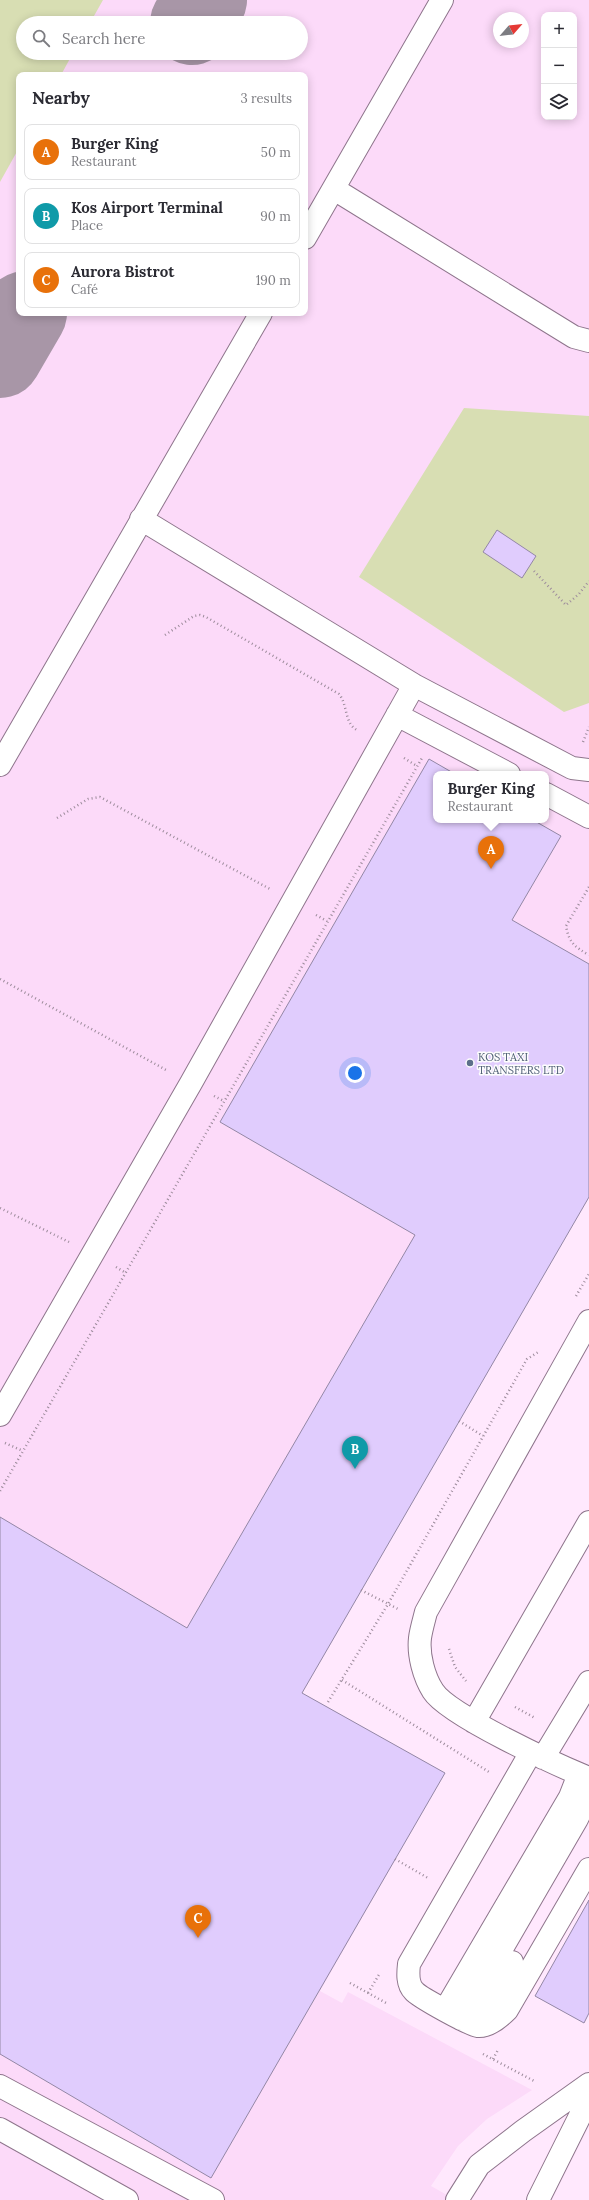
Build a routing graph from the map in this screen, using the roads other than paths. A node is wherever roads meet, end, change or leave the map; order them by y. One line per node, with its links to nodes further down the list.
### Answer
1 (442, 0): 2 (street)
2 (334, 189): 3 (street); 5 (street)
3 (308, 233)
4 (259, 316): 6 (street)
5 (589, 341)
6 (141, 519): 7 (street); 9 (street)
7 (414, 685): 8 (street); 10 (street)
8 (397, 715): 11 (street); 15 (street)
9 (0, 765)
10 (589, 770)
11 (503, 771)
12 (549, 796): 13 (street)
13 (589, 817)
14 (589, 1322): 18 (street)
15 (0, 1415)
16 (589, 1522): 18 (street)
17 (589, 1682): 19 (street)
18 (474, 1722): 19 (street)
19 (537, 1755): 20 (street); 24 (street)
20 (584, 1776): 24 (street)
21 (589, 1795): 24 (street)
22 (589, 1828): 24 (street)
23 (589, 1869): 24 (street)
24 (461, 2018)
25 (589, 2084): 31 (street)
26 (0, 2086): 30 (street)
27 (589, 2098): 32 (street)
28 (0, 2129): 29 (street)
29 (127, 2200)
30 (213, 2200)
31 (457, 2200)
32 (538, 2200)

